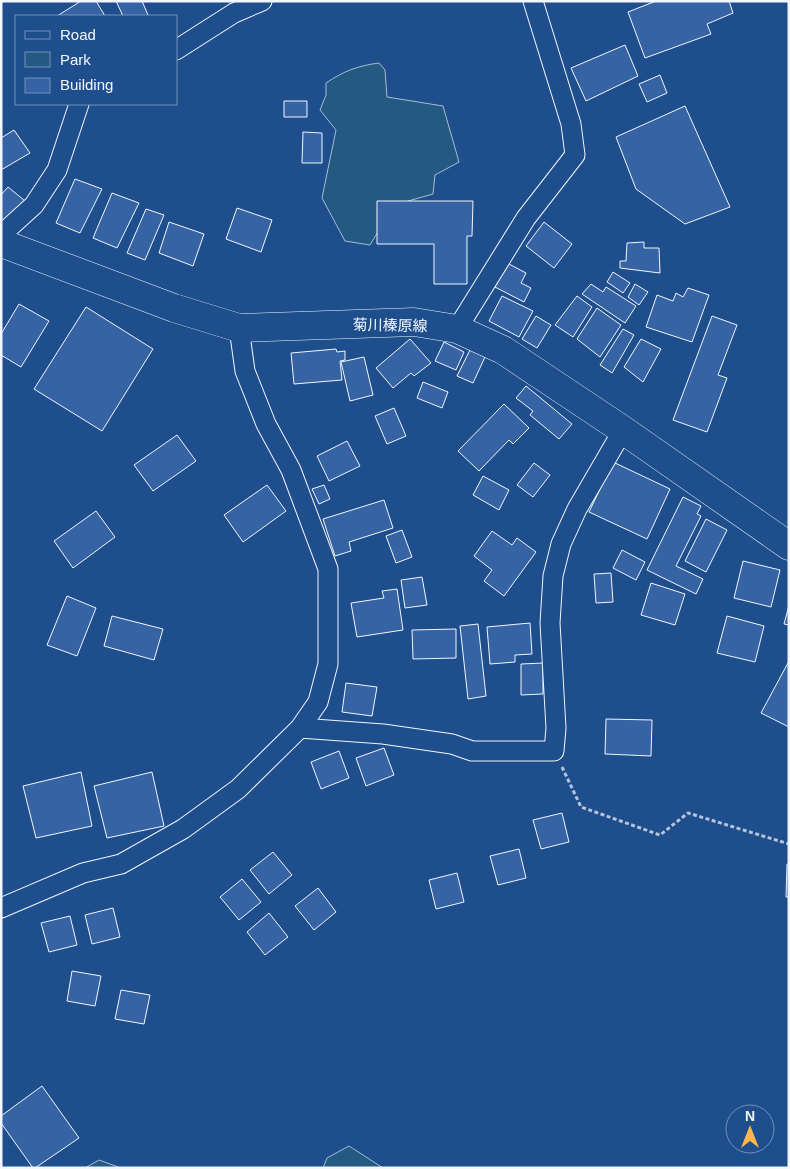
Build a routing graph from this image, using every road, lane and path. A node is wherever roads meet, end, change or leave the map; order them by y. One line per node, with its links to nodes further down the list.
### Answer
1 (262, 1): 3 (street)
2 (533, 1): 8 (street)
3 (178, 49)
4 (80, 105): 5 (street)
5 (1, 235)
6 (1, 242): 7 (main road, 菊川榛原線)
7 (239, 328): 8 (main road, 菊川榛原線); 11 (street)
8 (458, 329): 9 (main road, 菊川榛原線)
9 (623, 430): 10 (main road, 菊川榛原線); 12 (street)
10 (789, 546)
11 (300, 728): 12 (street); 14 (street)
12 (554, 751): 13 (path)
13 (789, 844)
14 (1, 908)

